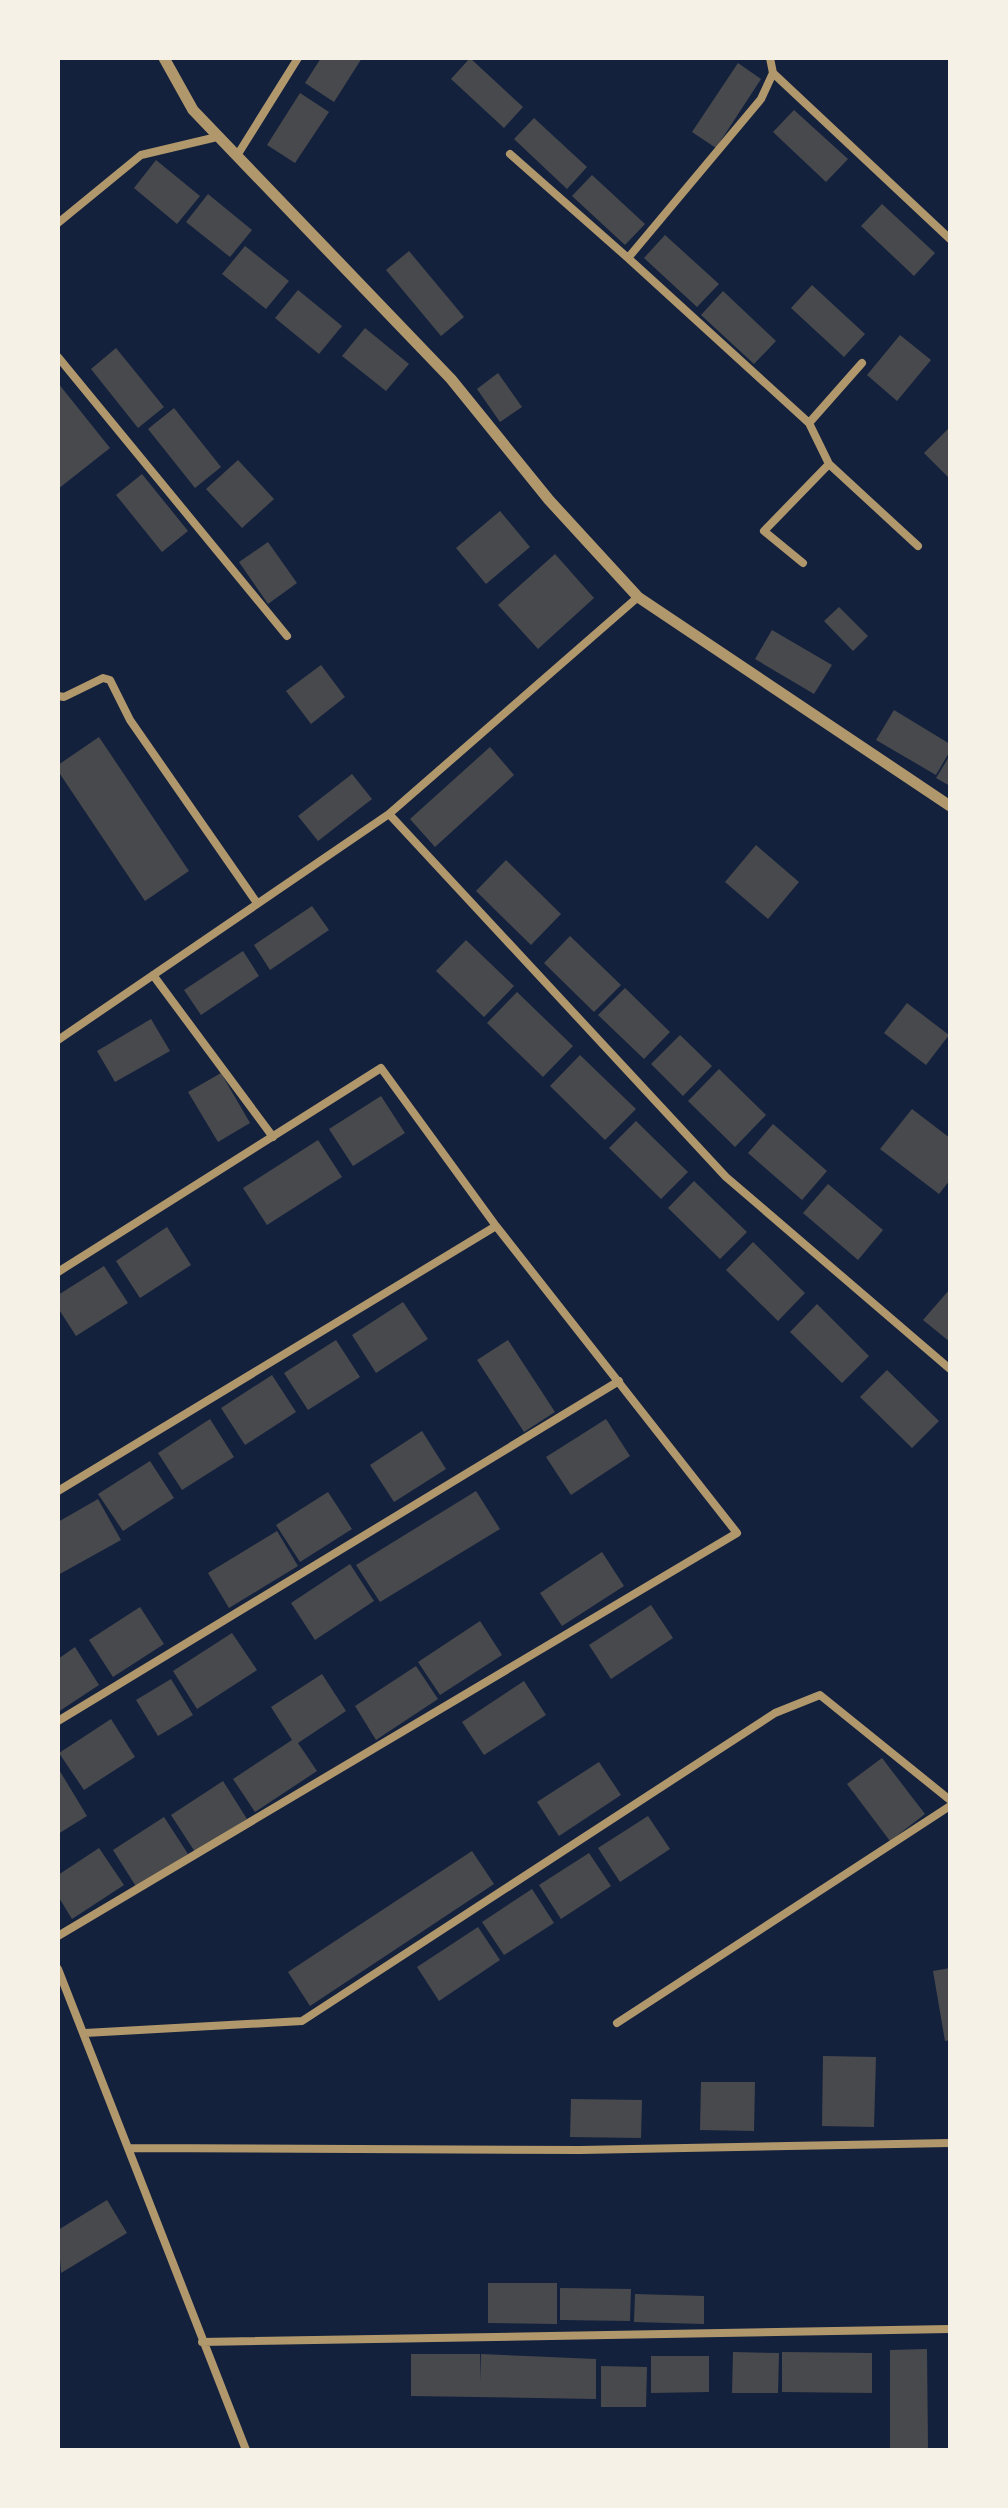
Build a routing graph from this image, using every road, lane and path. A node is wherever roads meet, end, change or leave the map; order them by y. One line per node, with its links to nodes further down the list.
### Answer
1 (164, 58): 5 (street)
2 (298, 58): 6 (street)
3 (770, 58): 4 (street)
4 (773, 73): 9 (street); 10 (street)
5 (217, 137): 6 (street); 8 (street)
6 (238, 154): 17 (street)
7 (510, 154): 10 (street)
8 (58, 223)
9 (950, 239)
10 (628, 258): 13 (street)
11 (58, 357): 18 (street)
12 (862, 363): 13 (street)
13 (809, 423): 14 (street)
14 (829, 464): 15 (street); 16 (street)
15 (918, 546)
16 (803, 563)
17 (638, 597): 20 (street); 21 (street)
18 (287, 636)
19 (58, 696): 22 (street)
20 (950, 806)
21 (389, 814): 22 (street); 28 (street)
22 (257, 903): 23 (street)
23 (153, 975): 24 (street); 25 (street)
24 (58, 1040)
25 (273, 1137): 26 (street); 27 (street)
26 (496, 1226): 29 (street); 30 (street)
27 (58, 1272)
28 (950, 1369)
29 (619, 1381): 31 (street); 33 (street)
30 (58, 1491)
31 (58, 1721)
32 (950, 1803): 35 (street); 36 (street)
33 (58, 1936)
34 (58, 1969): 36 (street)
35 (617, 2023)
36 (85, 2033): 38 (street)
37 (950, 2143): 38 (street)
38 (129, 2148): 40 (street)
39 (950, 2329): 40 (street)
40 (202, 2342): 41 (street)
41 (246, 2450)

